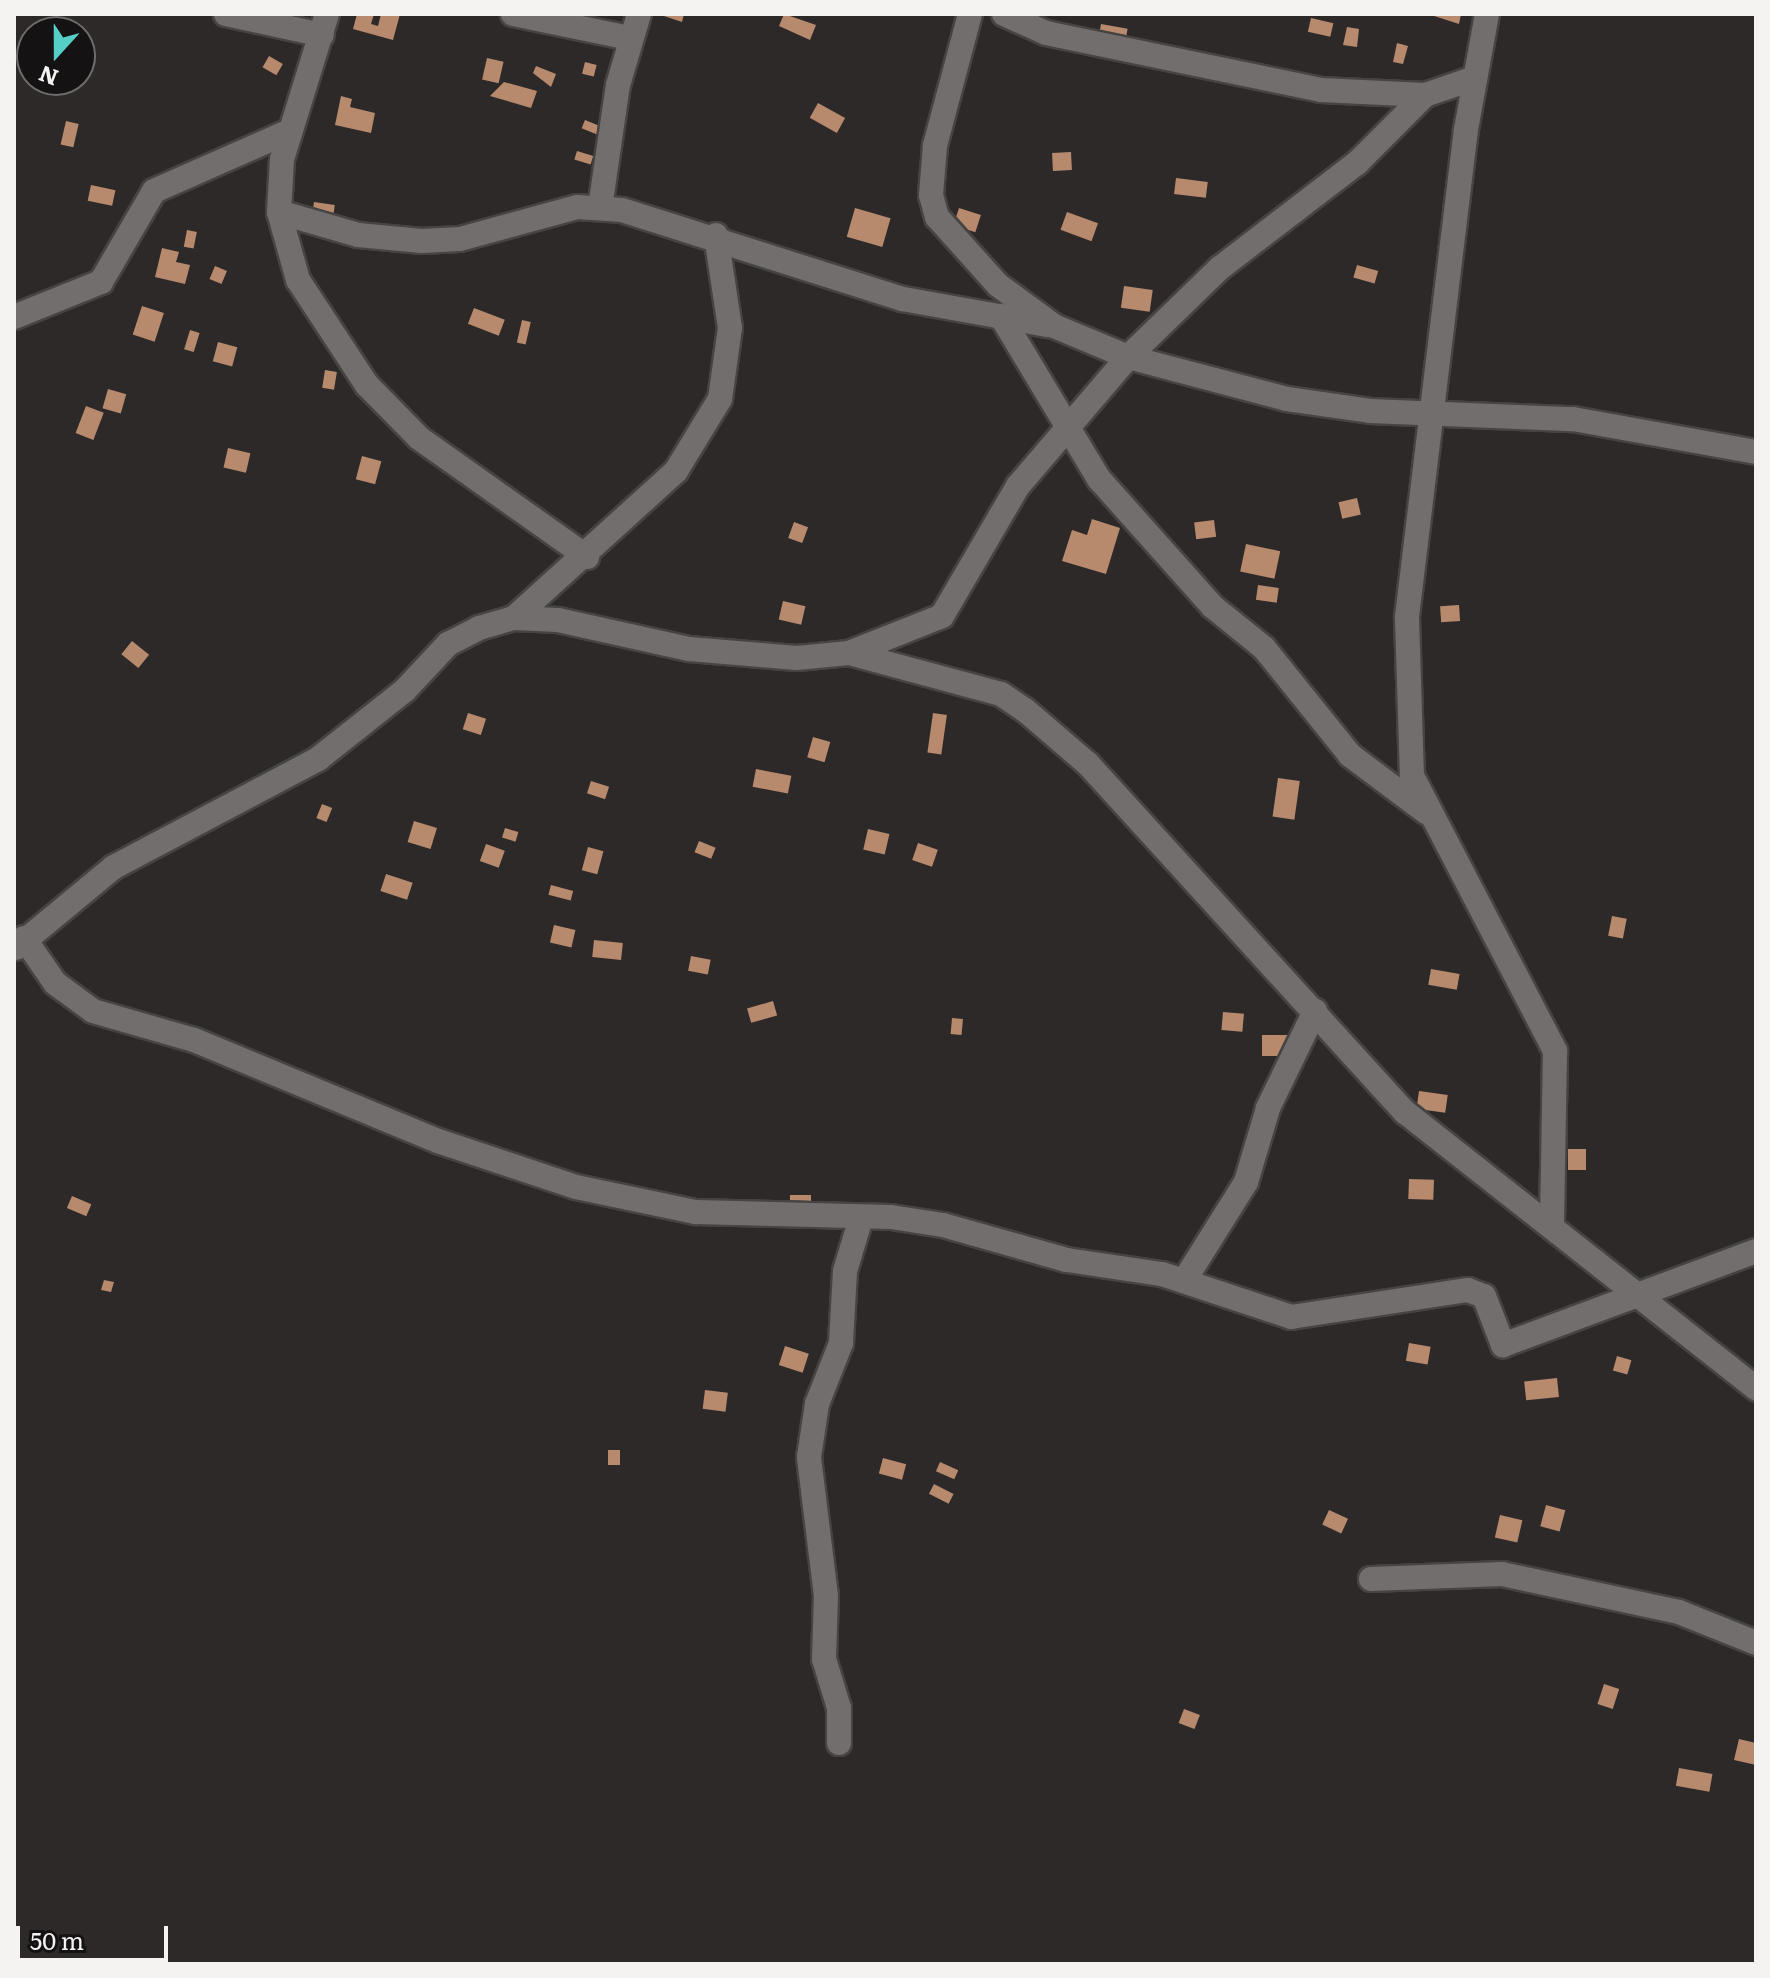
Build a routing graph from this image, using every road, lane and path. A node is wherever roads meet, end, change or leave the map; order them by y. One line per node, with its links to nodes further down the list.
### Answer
1 (226, 14): 7 (street)
2 (513, 14): 8 (street)
3 (639, 14): 8 (street)
4 (970, 14): 17 (street)
5 (1004, 14): 10 (street)
6 (1487, 14): 9 (street)
7 (325, 24): 11 (street)
8 (629, 38): 12 (street)
9 (1475, 78): 10 (street); 19 (street)
10 (1425, 95): 18 (street)
11 (290, 131): 13 (street); 16 (street)
12 (600, 208): 13 (street); 14 (street)
13 (279, 212): 22 (street)
14 (716, 235): 15 (street); 22 (street)
15 (1001, 316): 17 (street); 20 (street)
16 (14, 317)
17 (1054, 326): 18 (street)
18 (1128, 357): 19 (street); 20 (street)
19 (1429, 411): 21 (street); 25 (street)
20 (1065, 432): 24 (street); 25 (street)
21 (1756, 452)
22 (587, 557): 23 (street)
23 (514, 618): 24 (street); 26 (street)
24 (849, 653): 27 (street)
25 (1426, 812): 29 (street)
26 (19, 944): 28 (street)
27 (1315, 1011): 29 (street); 31 (street)
28 (861, 1218): 31 (street); 36 (street)
29 (1552, 1226): 32 (street)
30 (1756, 1251): 32 (street)
31 (1184, 1281): 32 (street)
32 (1636, 1298): 33 (street)
33 (1756, 1388)
34 (1371, 1579): 35 (street)
35 (1756, 1643)
36 (839, 1743)

